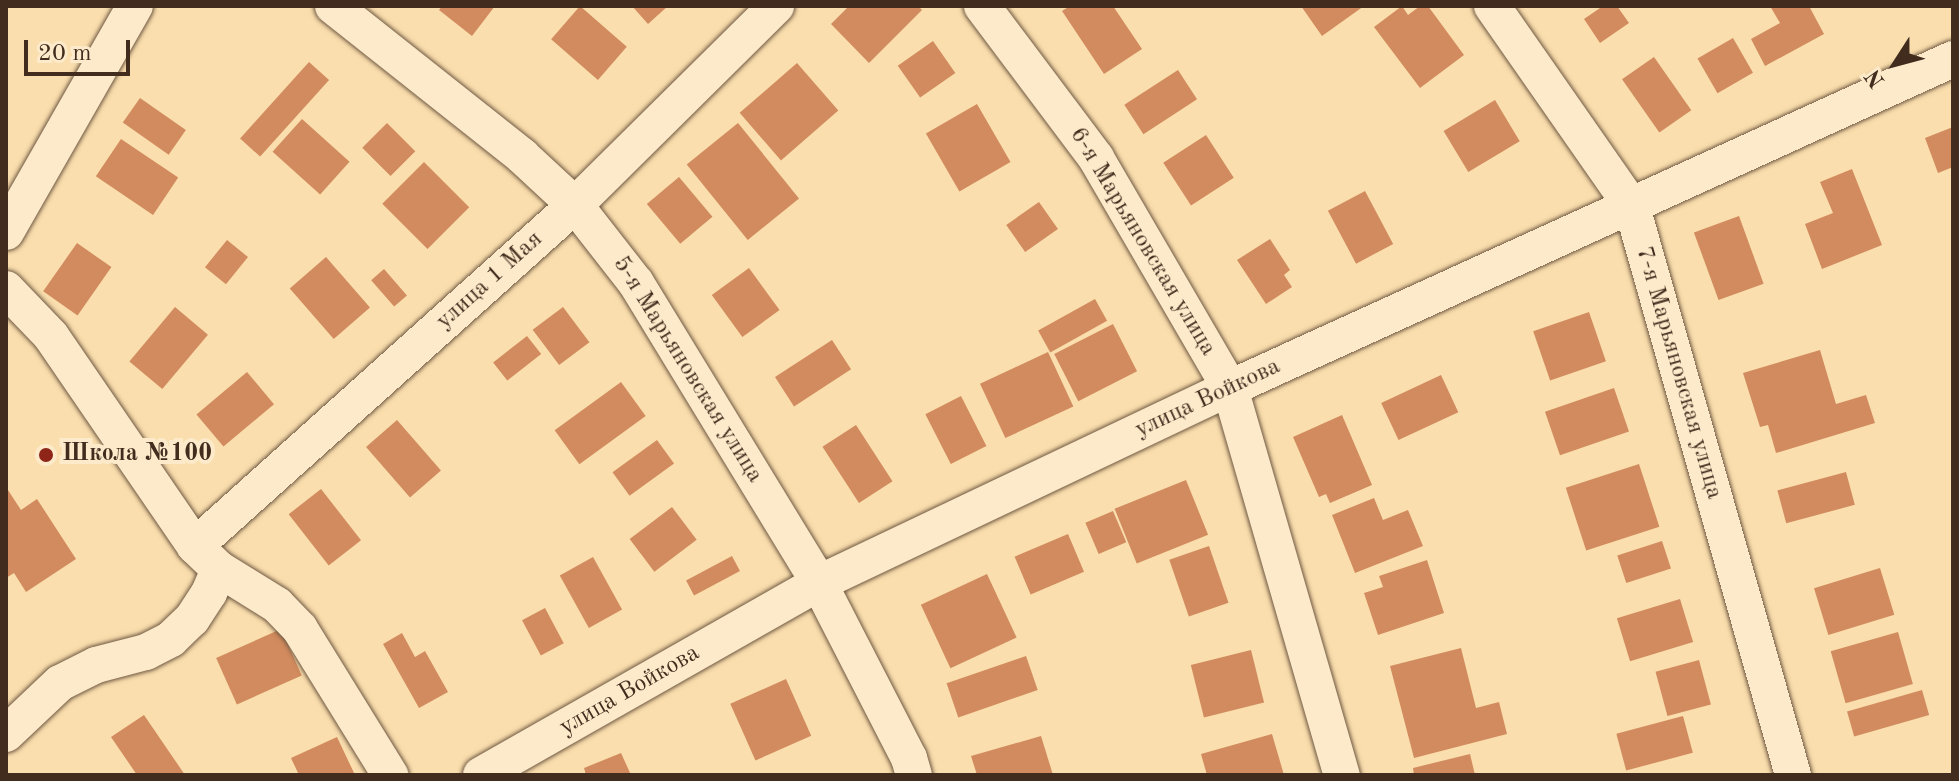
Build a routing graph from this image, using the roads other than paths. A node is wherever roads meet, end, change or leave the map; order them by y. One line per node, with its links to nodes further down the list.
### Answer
1 (135, 6): 9 (street)
2 (333, 6): 7 (street, 5-я Марьяновская улица)
3 (776, 6): 7 (street, улица 1 Мая)
4 (982, 6): 11 (street, 6-я Марьяновская улица)
5 (1492, 6): 8 (street, 7-я Марьяновская улица)
6 (1953, 59): 8 (street, улица Войкова)
7 (575, 205): 12 (street, улица 1 Мая); 13 (street, 5-я Марьяновская улица)
8 (1632, 207): 11 (street, улица Войкова); 19 (street, 7-я Марьяновская улица)
9 (6, 232)
10 (6, 289): 12 (street)
11 (1230, 388): 13 (street, улица Войкова); 18 (street, 6-я Марьяновская улица)
12 (207, 558): 14 (street, улица 1 Мая); 15 (street)
13 (819, 583): 16 (street, улица Войкова); 17 (street, 5-я Марьяновская улица)
14 (6, 734)
15 (390, 775)
16 (481, 775)
17 (914, 775)
18 (1342, 775)
19 (1793, 775)

